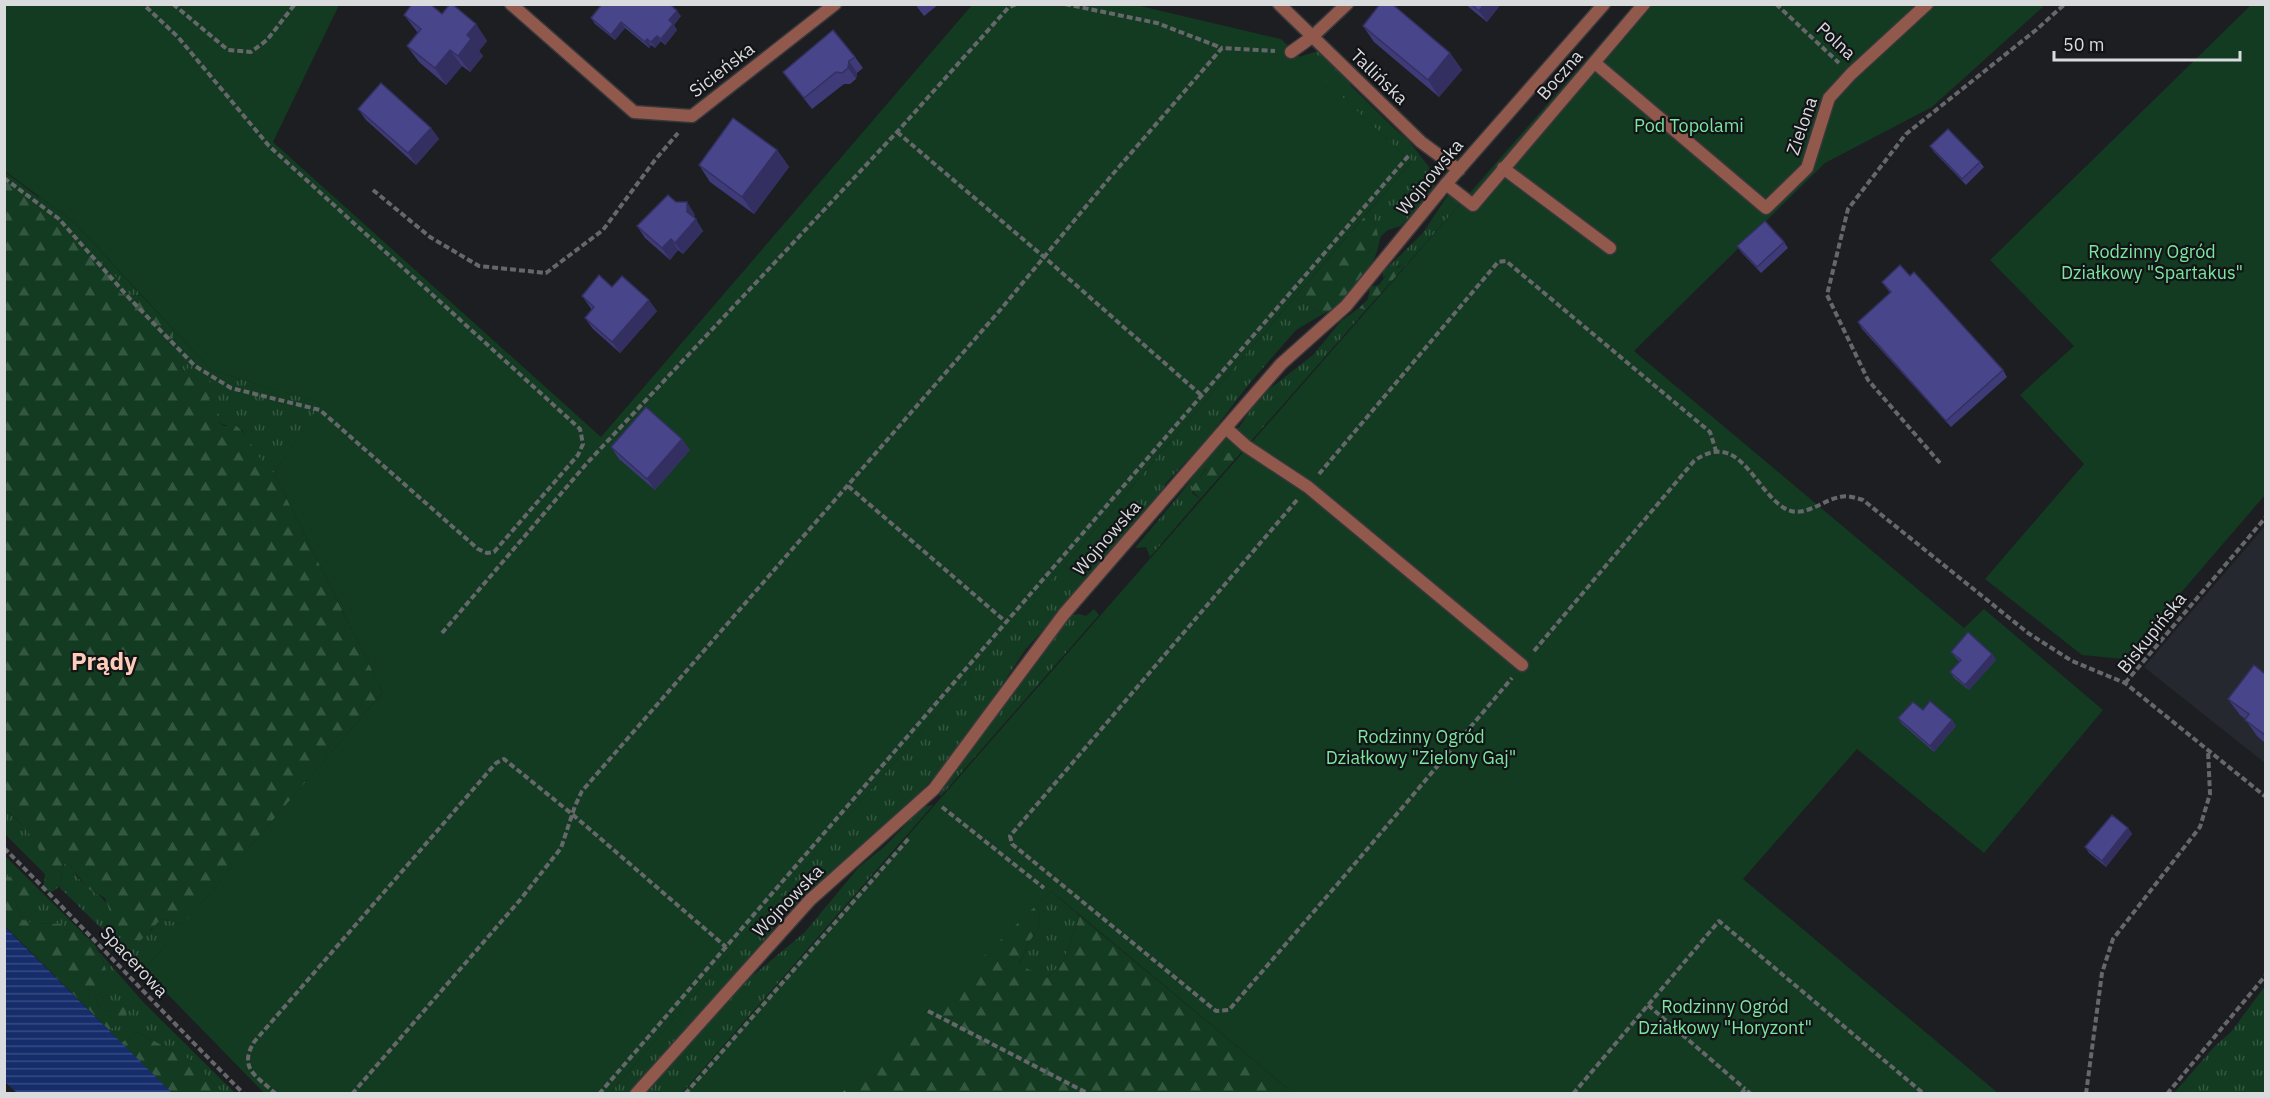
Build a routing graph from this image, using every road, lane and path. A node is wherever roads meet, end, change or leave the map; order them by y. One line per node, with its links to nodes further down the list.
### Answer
1 (142, 4): 25 (path)
2 (173, 4): 3 (path)
3 (295, 4)
4 (511, 4): 20 (street, Sicieńska)
5 (835, 4): 20 (street, Sicieńska)
6 (1016, 4): 21 (path)
7 (1065, 4): 16 (path)
8 (1279, 4): 15 (street, Tallińska)
9 (1347, 4): 15 (street)
10 (1604, 4): 24 (street, Wojnowska)
11 (1644, 4): 18 (street, Boczna)
12 (1776, 4): 19 (path, Polna)
13 (1927, 4): 19 (street)
14 (2065, 4): 32 (path)
15 (1312, 37): 17 (street); 22 (street, Tallińska)
16 (1222, 48): 17 (path); 29 (path)
17 (1291, 52)
18 (1595, 63): 19 (street, Zielona); 23 (street, Boczna)
19 (1851, 74)
20 (692, 116): 27 (path)
21 (897, 132): 29 (path); 36 (path)
22 (1421, 142): 24 (street, Tallińska); 30 (path)
23 (1503, 168): 26 (street, Boczna); 28 (street)
24 (1459, 170): 26 (street, Wojnowska)
25 (4, 178)
26 (1446, 184): 31 (street, Wojnowska)
27 (373, 190)
28 (1610, 248)
29 (1044, 257): 30 (path); 33 (path)
30 (1201, 395): 35 (path)
31 (1227, 429): 37 (street); 54 (street, Wojnowska)
32 (1940, 463)
33 (848, 486): 35 (path); 41 (path)
34 (2265, 517): 38 (path, Biskupińska)
35 (1006, 622): 45 (path)
36 (442, 633)
37 (1522, 665)
38 (2208, 750): 39 (path, Biskupińska); 61 (path)
39 (2265, 796)
40 (939, 805): 44 (path)
41 (572, 814): 45 (path); 51 (path); 52 (path)
42 (916, 831): 55 (path)
43 (4, 848): 50 (path, Spacerowa)
44 (1044, 888)
45 (726, 947): 53 (path)
46 (2265, 975): 62 (path)
47 (1648, 1005): 49 (path); 57 (path); 60 (path)
48 (928, 1011): 56 (path)
49 (1745, 1089): 58 (path); 59 (path)
50 (244, 1094)
51 (276, 1094)
52 (352, 1094)
53 (599, 1094)
54 (636, 1094)
55 (685, 1094)
56 (1089, 1094)
57 (1573, 1094)
58 (1741, 1094)
59 (1751, 1094)
60 (1924, 1094)
61 (2086, 1094)
62 (2167, 1094)

